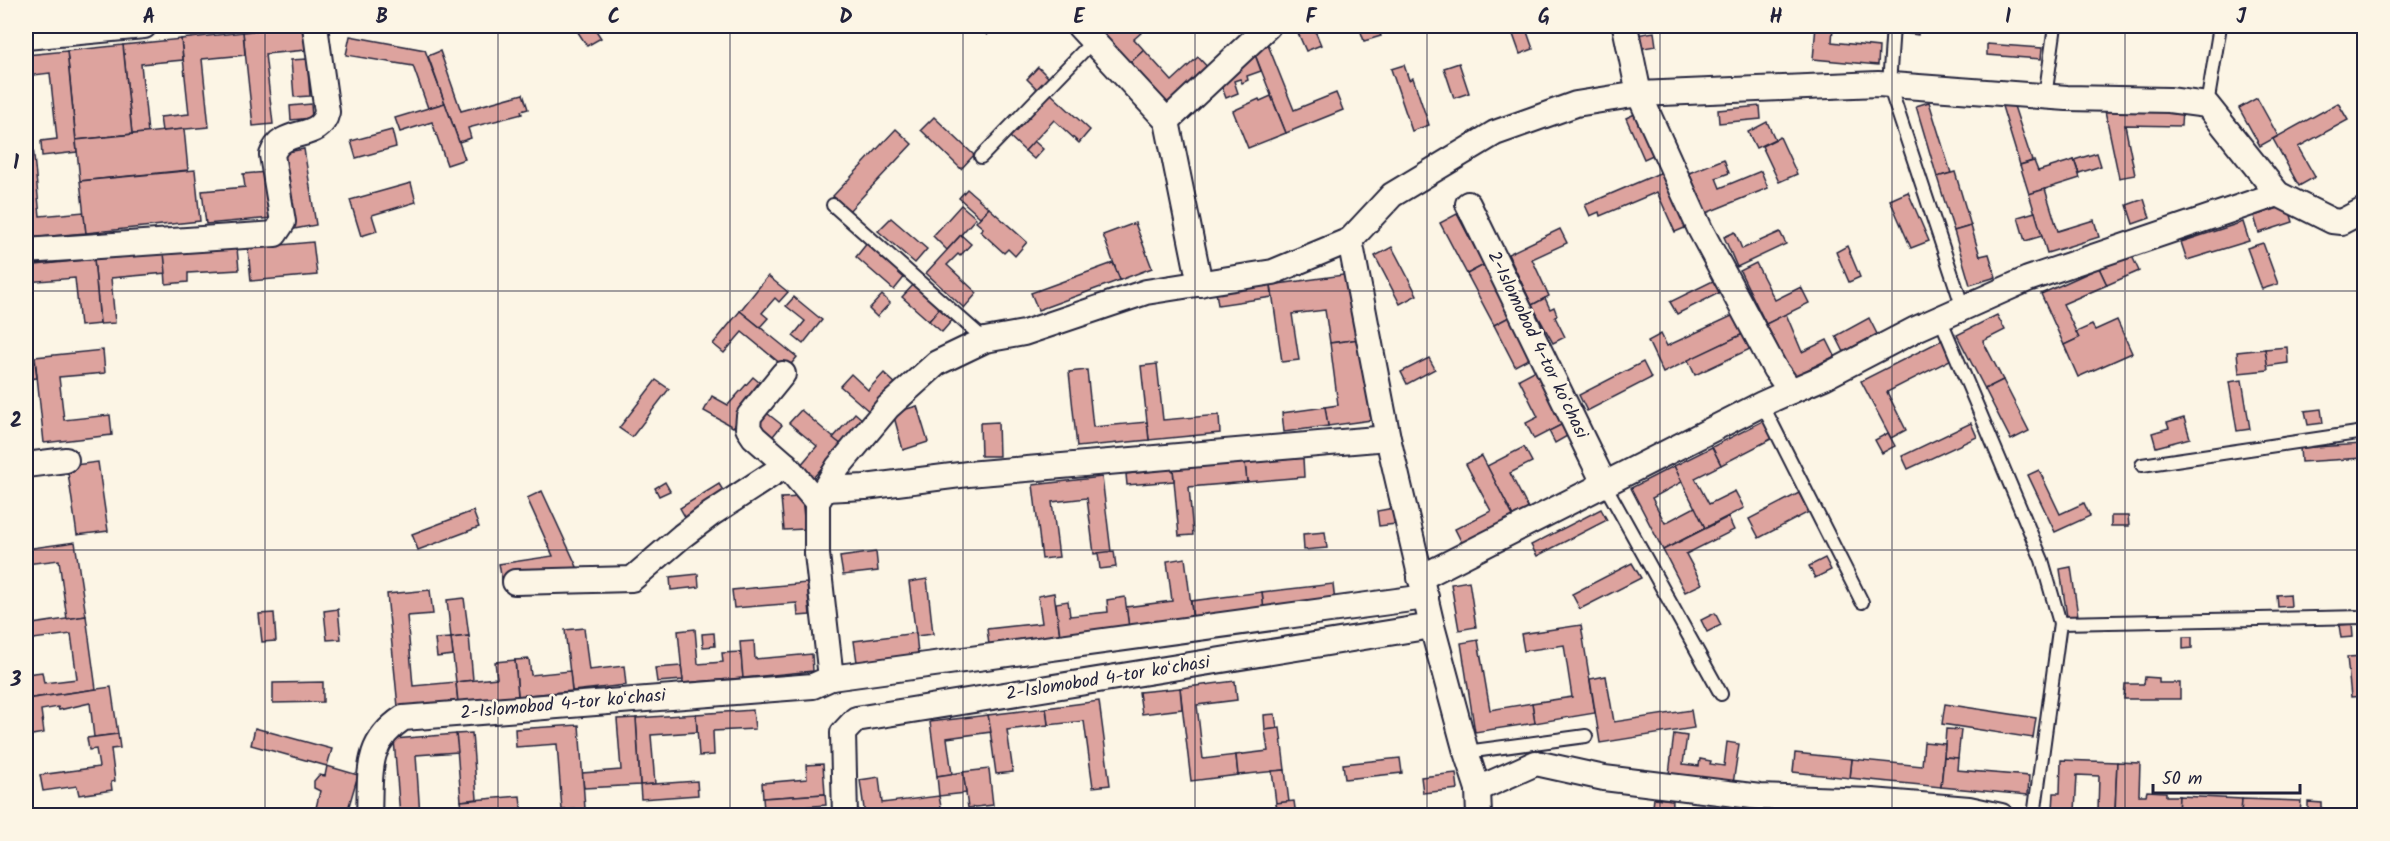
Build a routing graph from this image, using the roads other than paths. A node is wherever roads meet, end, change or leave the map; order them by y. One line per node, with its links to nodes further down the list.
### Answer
1 (144, 26): 9 (street)
2 (315, 26): 21 (street)
3 (1268, 26): 14 (street)
4 (1625, 26): 11 (street)
5 (1893, 26): 10 (lane)
6 (2055, 26): 12 (lane)
7 (2220, 26): 13 (lane)
8 (1086, 33): 14 (street); 15 (lane)
9 (26, 37)
10 (1889, 85): 11 (street); 12 (street); 23 (lane)
11 (1639, 94): 20 (street); 27 (street)
12 (2045, 97): 13 (street)
13 (2207, 105): 16 (street)
14 (1167, 122): 22 (street)
15 (981, 157)
16 (2278, 194): 19 (street); 23 (street, 2-Islomobod 4-tor koʻchasi)
17 (1468, 204): 35 (street, 2-Islomobod 4-tor koʻchasi)
18 (833, 205): 25 (lane)
19 (2364, 210)
20 (1350, 240): 22 (street); 30 (street)
21 (26, 251)
22 (1200, 284): 25 (street)
23 (1964, 308): 24 (street, 2-Islomobod 4-tor koʻchasi)
24 (1940, 318): 27 (street, 2-Islomobod 4-tor koʻchasi); 41 (lane)
25 (985, 340): 36 (street)
26 (783, 374): 33 (street)
27 (1791, 391): 28 (street, 2-Islomobod 4-tor koʻchasi)
28 (1762, 404): 35 (street, 2-Islomobod 4-tor koʻchasi); 39 (lane)
29 (2364, 432): 34 (lane)
30 (1388, 438): 36 (street); 38 (street)
31 (66, 460): 32 (street)
32 (26, 465)
33 (786, 465): 36 (street); 37 (street)
34 (2142, 465)
35 (1605, 485): 38 (street, 2-Islomobod 4-tor koʻchasi); 44 (lane)
36 (819, 502): 43 (street)
37 (515, 582)
38 (1423, 588): 42 (street); 43 (street, 2-Islomobod 4-tor koʻchasi)
39 (1862, 602)
40 (2364, 617): 41 (lane)
41 (2060, 623): 52 (lane)
42 (1432, 626): 46 (street); 49 (street, 2-Islomobod 4-tor koʻchasi)
43 (831, 678): 48 (street, 2-Islomobod 4-tor koʻchasi)
44 (1721, 694)
45 (1586, 736): 46 (lane)
46 (1466, 752): 47 (street)
47 (1478, 789): 50 (street); 51 (street)
48 (369, 816)
49 (845, 816)
50 (1479, 816)
51 (2001, 816)
52 (2034, 816)

